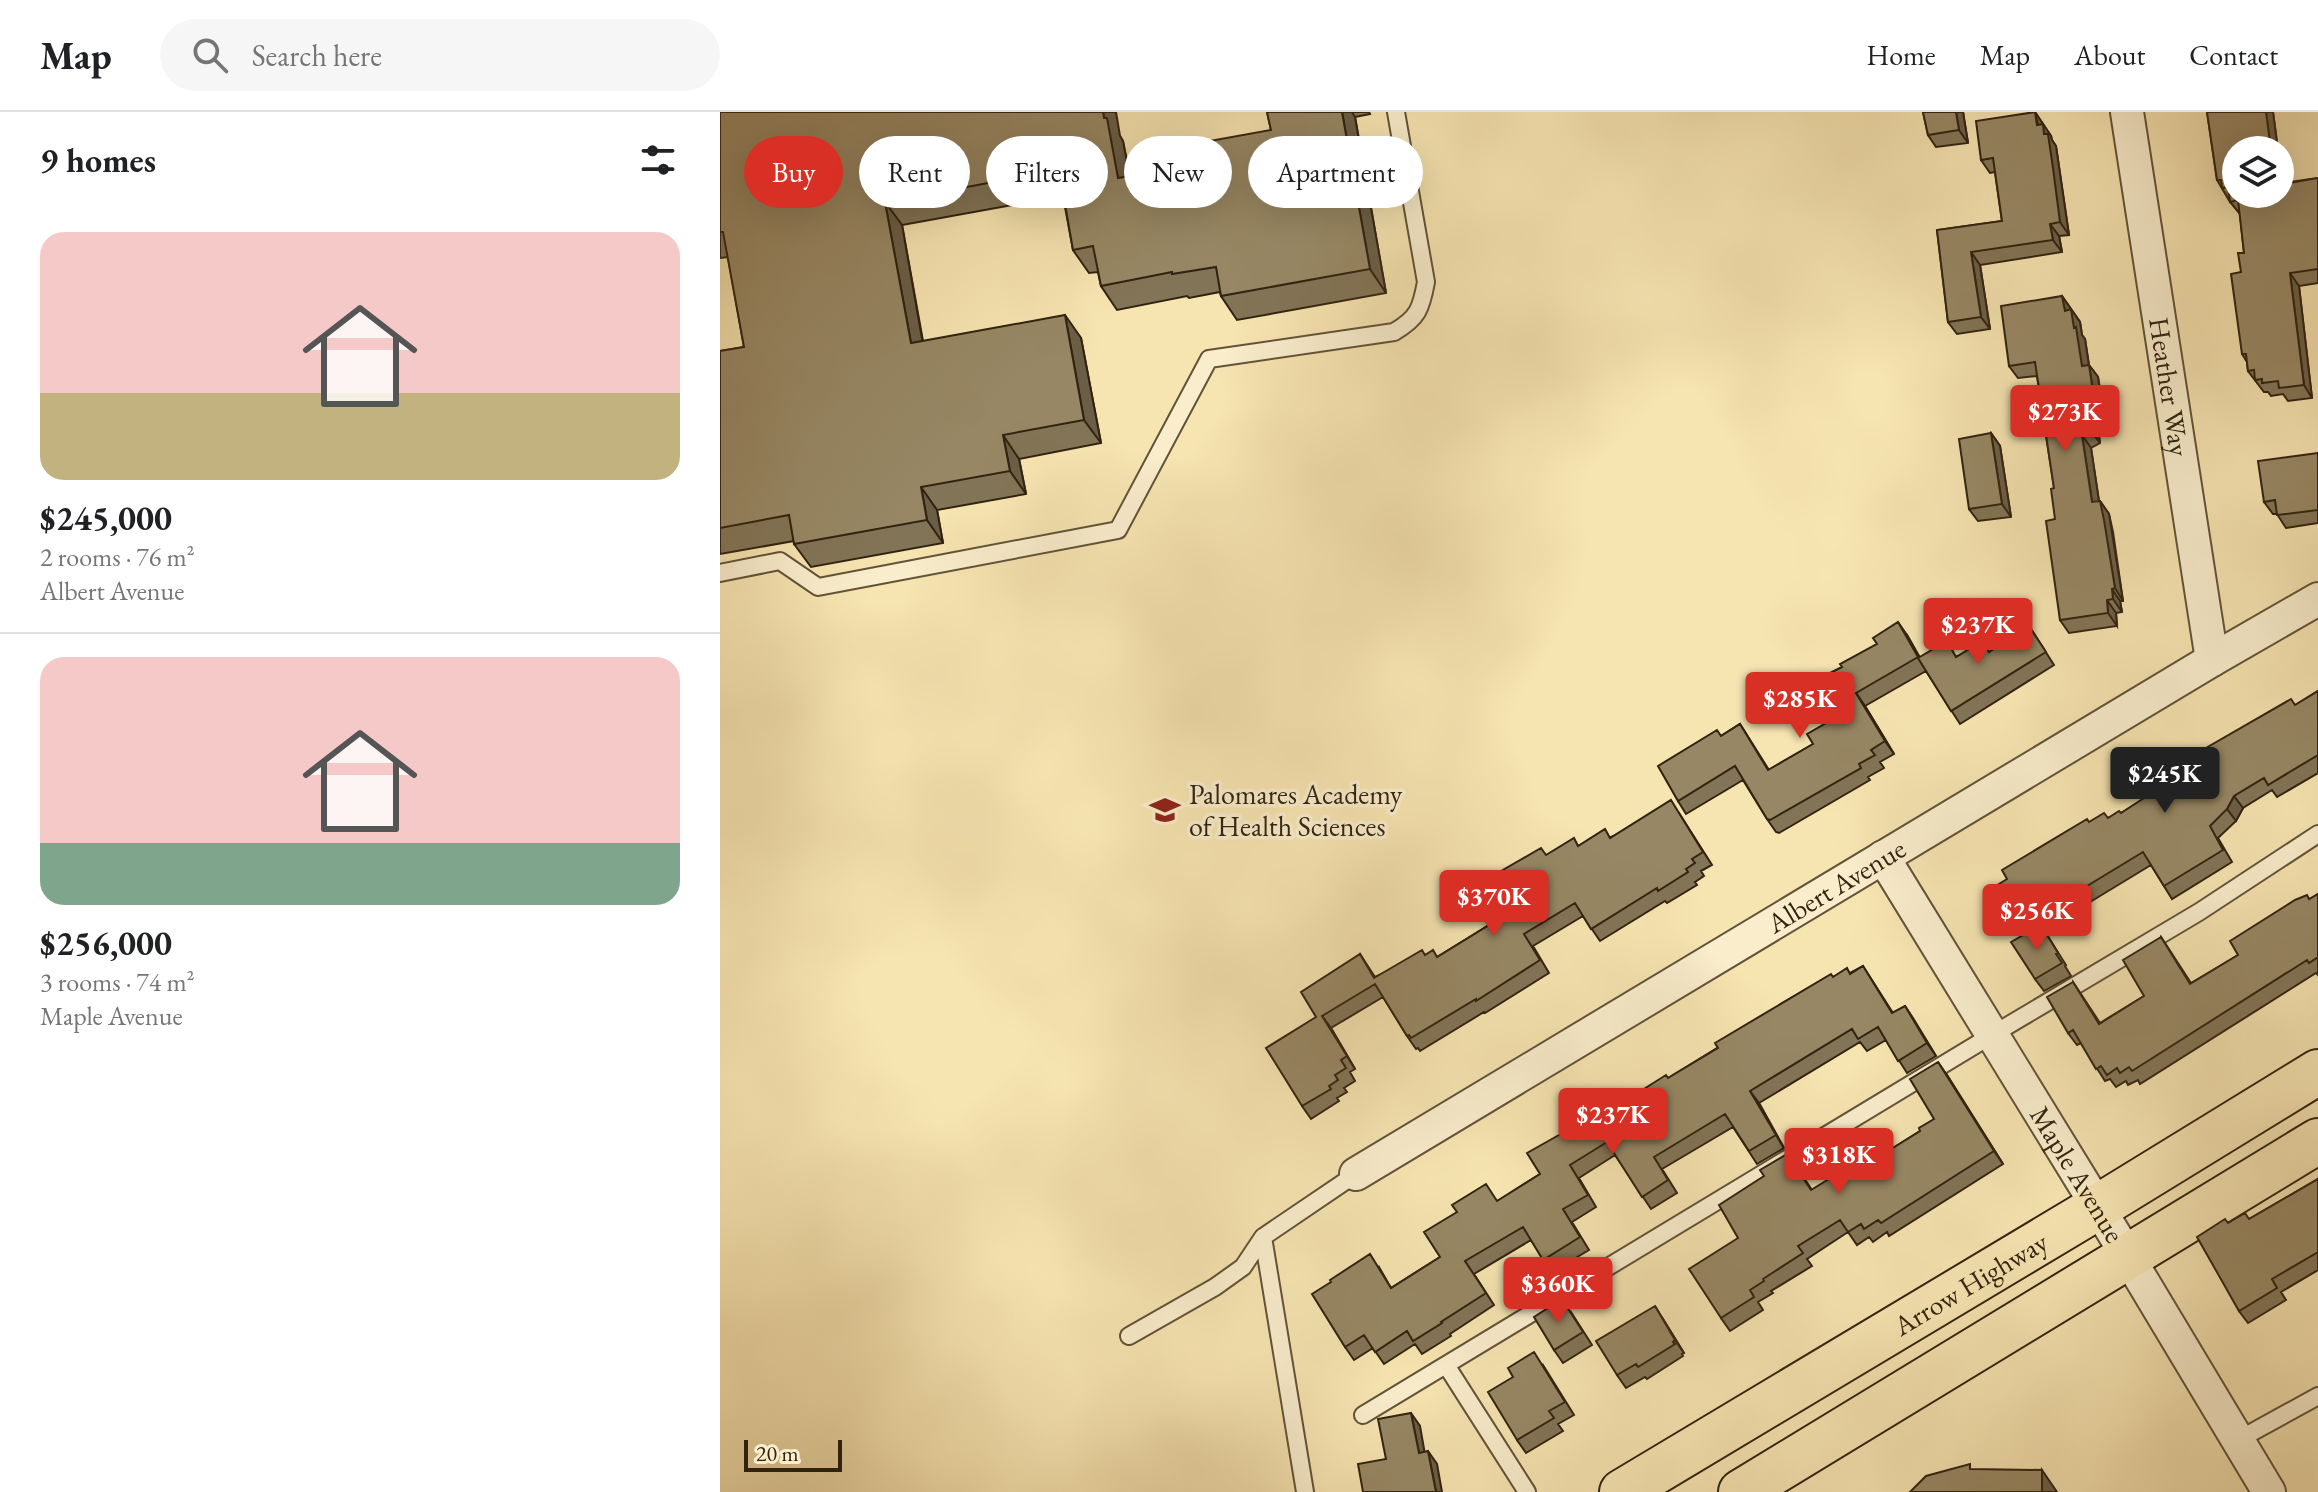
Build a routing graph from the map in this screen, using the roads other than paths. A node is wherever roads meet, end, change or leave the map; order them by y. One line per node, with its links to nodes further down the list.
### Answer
1 (1396, 112): 3 (lane)
2 (2127, 112): 5 (street, Heather Way)
3 (720, 573)
4 (2318, 599): 5 (street, Albert Avenue)
5 (2212, 660): 7 (street, Albert Avenue)
6 (2318, 834): 8 (lane)
7 (1883, 857): 8 (street, Maple Avenue); 11 (street, Albert Avenue)
8 (1992, 1035): 12 (street, Maple Avenue); 16 (lane)
9 (2318, 1072): 12 (main road, Arrow Highway)
10 (2318, 1141): 14 (main road)
11 (1356, 1174): 13 (lane)
12 (2098, 1207): 14 (street, Maple Avenue); 22 (main road, Arrow Highway)
13 (1263, 1237): 15 (lane); 20 (lane)
14 (2129, 1257): 19 (street, Maple Avenue); 23 (main road)
15 (1129, 1336)
16 (1446, 1365): 18 (lane); 21 (lane)
17 (2318, 1396): 19 (lane)
18 (1363, 1415)
19 (2238, 1440): 24 (street, Maple Avenue)
20 (1305, 1492)
21 (1527, 1492)
22 (1622, 1492)
23 (1741, 1492)
24 (2269, 1492)

